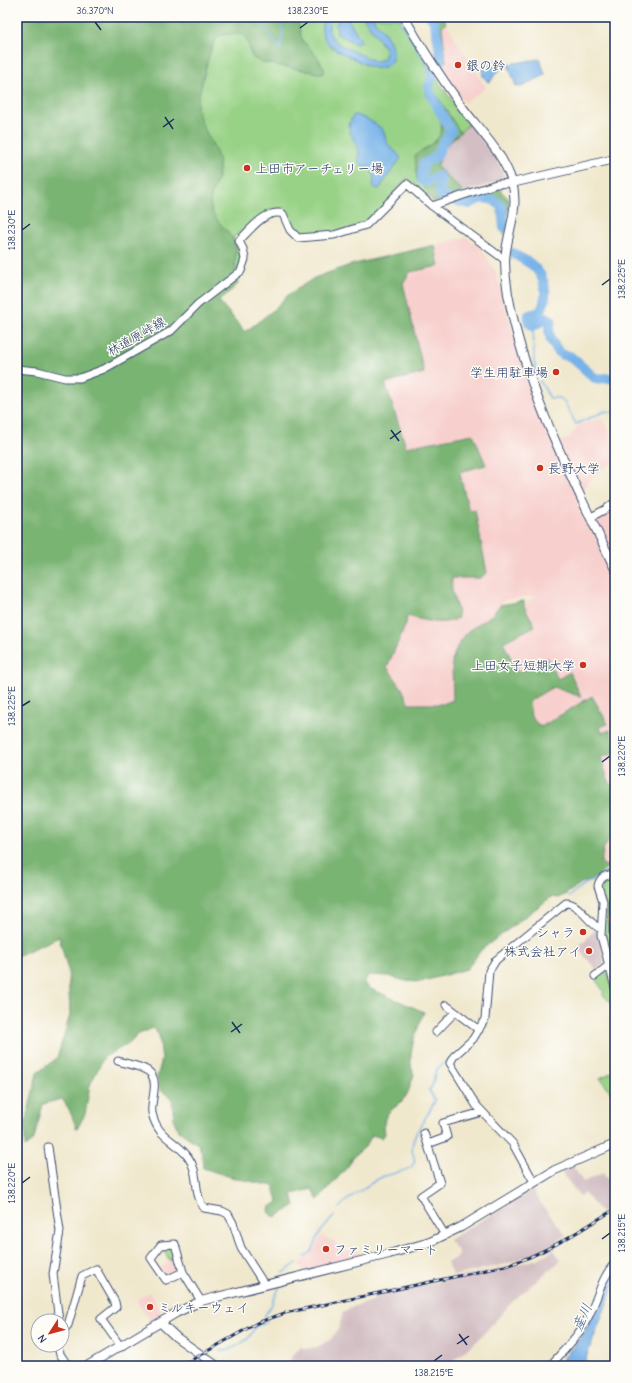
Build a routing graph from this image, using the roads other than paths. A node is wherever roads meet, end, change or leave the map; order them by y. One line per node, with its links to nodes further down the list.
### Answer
1 (404, 17): 3 (street)
2 (615, 159): 3 (street)
3 (512, 183): 4 (street); 5 (street)
4 (432, 206): 5 (street); 6 (street, 林道原峠線)
5 (505, 260): 8 (street)
6 (17, 369)
7 (614, 505): 8 (street)
8 (590, 517): 9 (street)
9 (615, 569)
10 (615, 875): 12 (street)
11 (615, 899): 13 (main road)
12 (601, 929): 14 (street); 19 (street)
13 (615, 934)
14 (611, 963): 15 (street); 16 (street)
15 (595, 976)
16 (615, 987)
17 (446, 1006): 18 (street)
18 (455, 1012): 19 (street); 20 (street)
19 (479, 1030): 22 (street)
20 (436, 1032)
21 (118, 1061): 31 (street)
22 (482, 1112): 24 (street); 27 (street)
23 (424, 1133): 24 (street)
24 (428, 1144): 28 (street)
25 (615, 1144): 27 (street)
26 (48, 1147): 33 (street)
27 (534, 1182): 28 (street)
28 (445, 1236): 31 (street)
29 (615, 1263): 41 (street)
30 (183, 1272): 30 (street); 32 (street)
31 (264, 1284): 32 (street)
32 (202, 1301): 35 (street)
33 (58, 1313)
34 (70, 1318): 36 (street)
35 (161, 1323): 36 (street); 40 (street)
36 (121, 1347): 39 (street)
37 (60, 1353): 38 (street)
38 (68, 1366)
39 (87, 1366)
40 (216, 1366)
41 (550, 1366)

